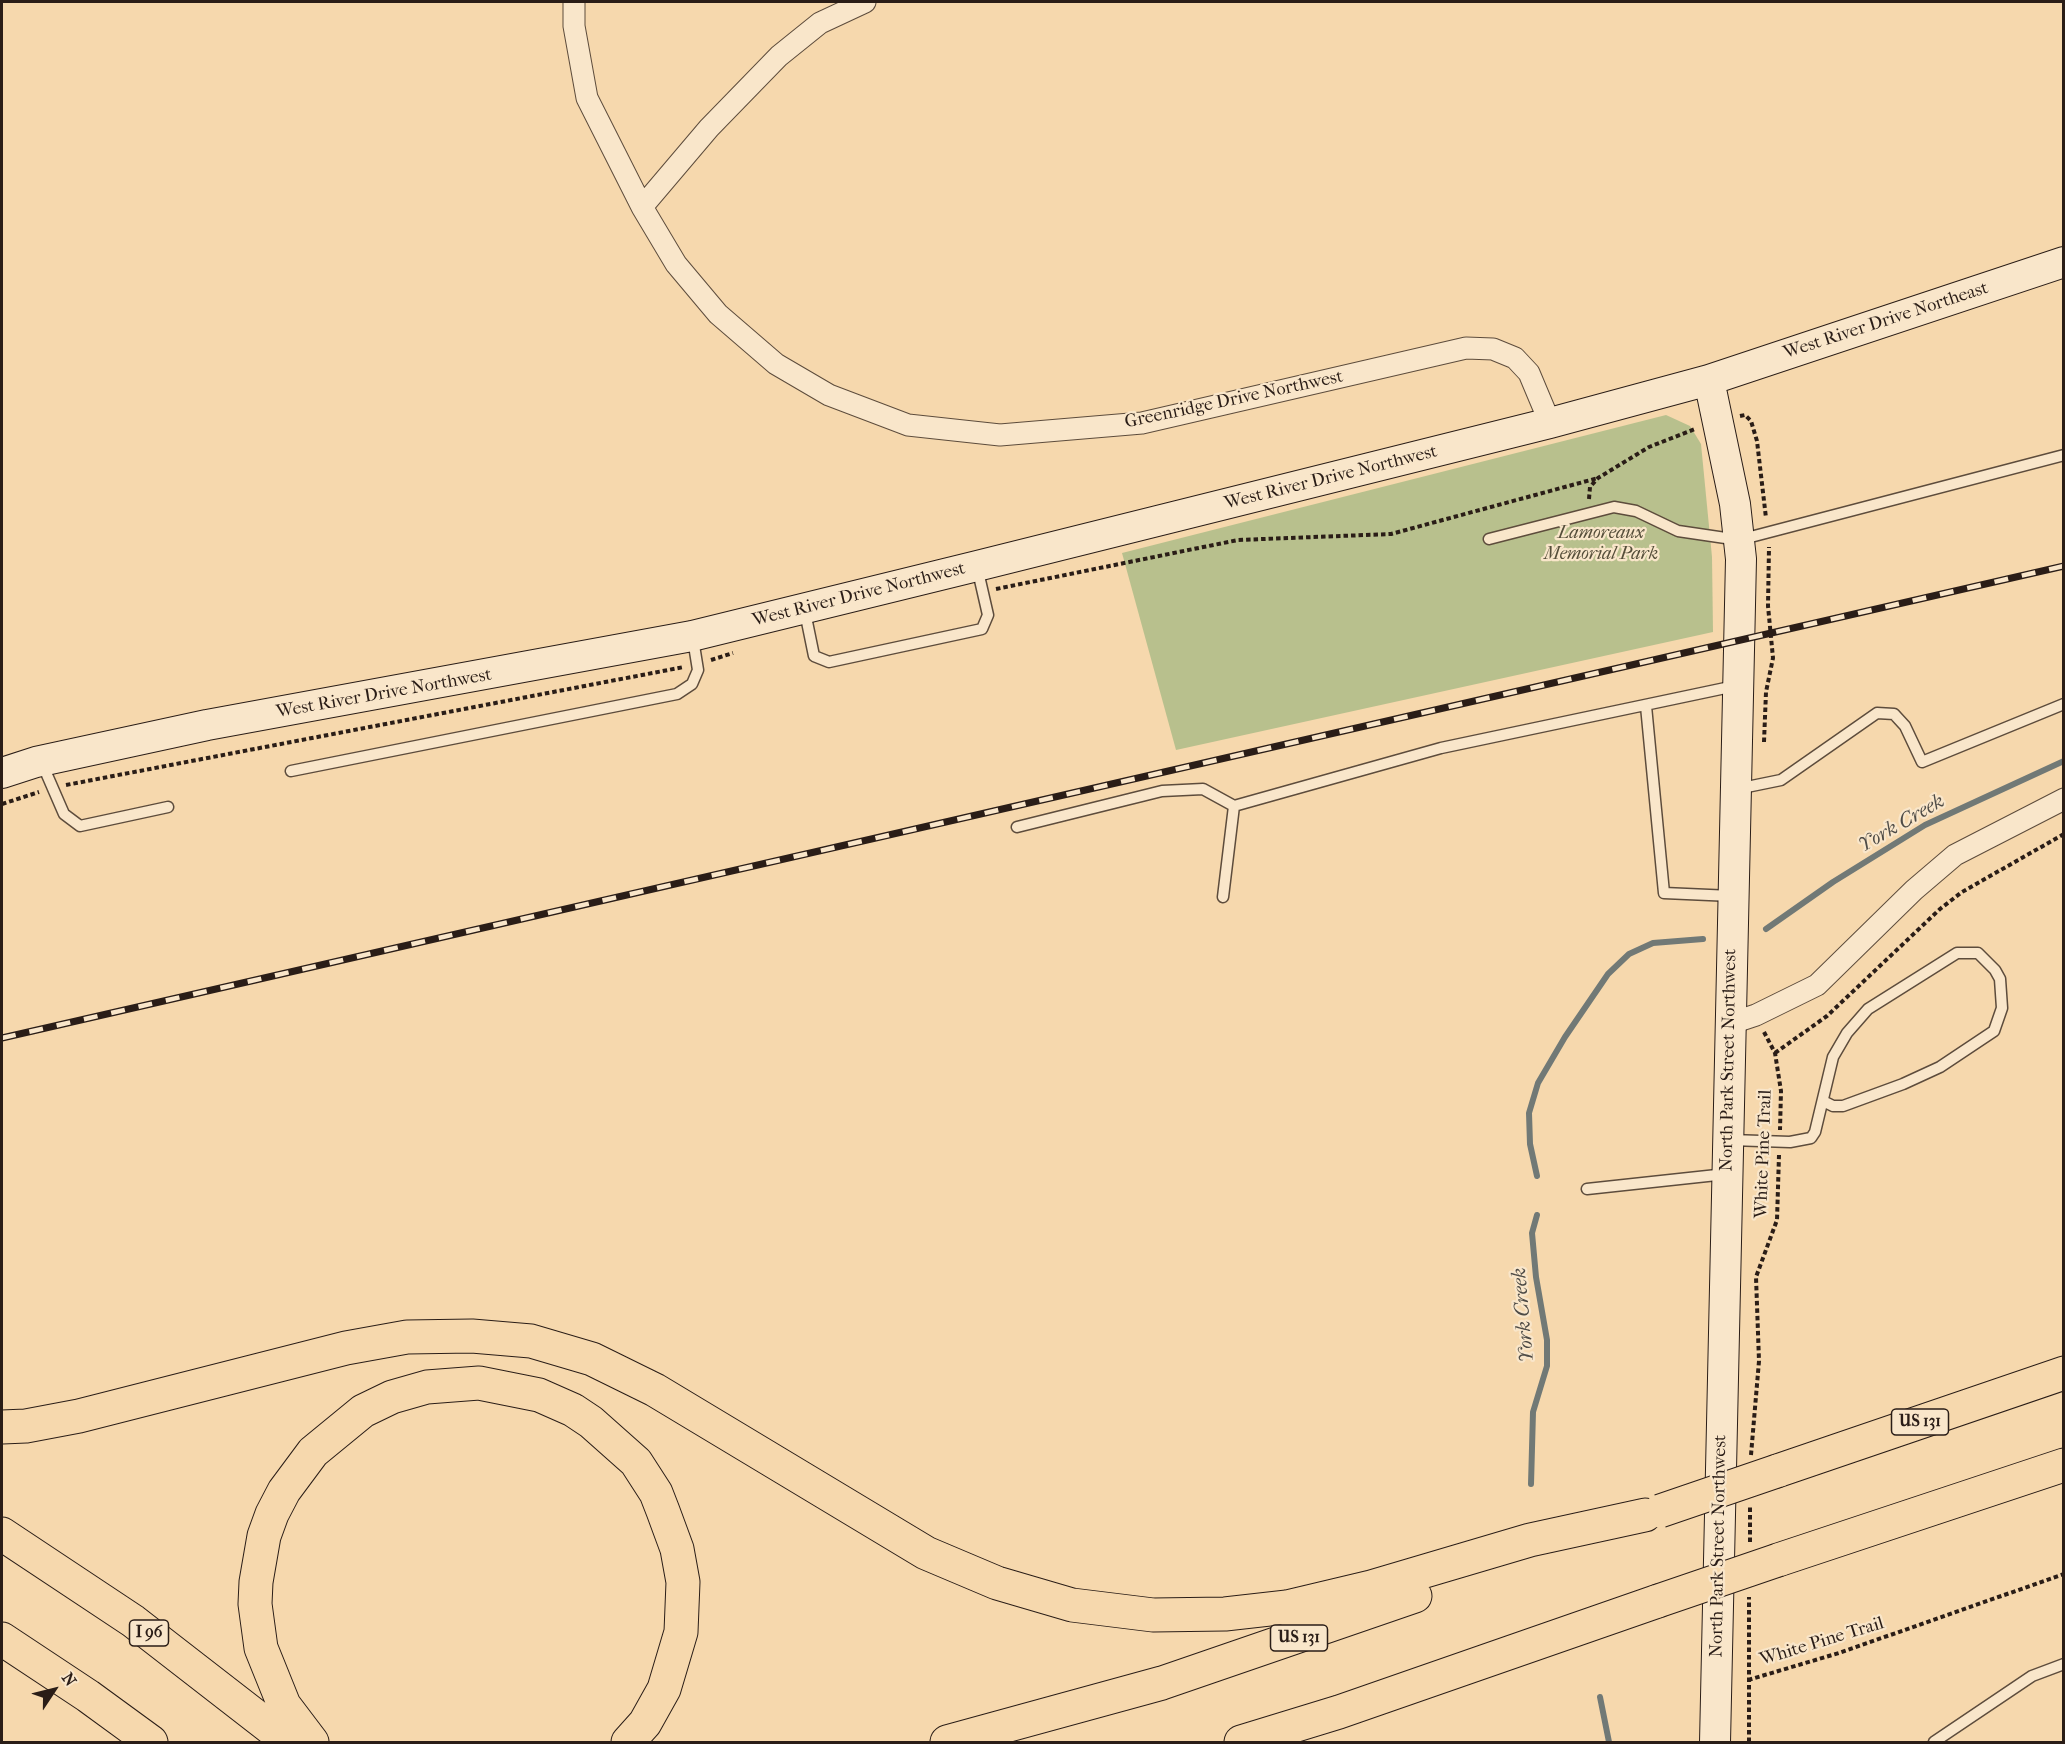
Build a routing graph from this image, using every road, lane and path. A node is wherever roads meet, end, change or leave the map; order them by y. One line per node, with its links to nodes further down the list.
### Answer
1 (574, 2): 3 (street, Greenridge Drive Northwest)
2 (865, 2): 3 (street)
3 (642, 207): 6 (street, Greenridge Drive Northwest)
4 (2064, 262): 5 (main road, West River Drive Northeast)
5 (1709, 380): 6 (main road, West River Drive Northwest); 9 (main road, North Park Street Northwest)
6 (1550, 423): 10 (main road, West River Drive Northwest)
7 (2064, 455): 9 (lane)
8 (1489, 539): 9 (lane)
9 (1739, 540): 13 (main road, North Park Street Northwest)
10 (977, 566): 11 (main road, West River Drive Northwest); 11 (lane)
11 (805, 608): 12 (main road, West River Drive Northwest)
12 (692, 636): 16 (main road, West River Drive Northwest); 17 (lane)
13 (1739, 685): 15 (lane); 19 (main road, North Park Street Northwest)
14 (2064, 705): 19 (lane)
15 (1646, 706): 21 (lane); 25 (lane)
16 (41, 761): 18 (main road, West River Drive Northwest); 22 (lane)
17 (291, 771)
18 (2, 773)
19 (1736, 789): 25 (main road, North Park Street Northwest)
20 (2064, 799): 27 (street)
21 (1234, 806): 23 (lane); 26 (lane)
22 (168, 807)
23 (1017, 827)
24 (2064, 834): 30 (path, White Pine Trail)
25 (1732, 896): 27 (main road, North Park Street Northwest)
26 (1223, 897)
27 (1729, 1024): 29 (main road, North Park Street Northwest)
28 (1823, 1101): 28 (lane); 30 (lane)
29 (1727, 1140): 30 (lane); 31 (main road, North Park Street Northwest)
30 (1780, 1142): 35 (path, White Pine Trail)
31 (1726, 1174): 32 (lane); 54 (main road, North Park Street Northwest)
32 (1587, 1189)
33 (2064, 1373): 35 (highway, US 131)
34 (2, 1427): 38 (highway)
35 (1764, 1465): 38 (highway, US 131, bridge)
36 (2064, 1465): 40 (highway)
37 (1750, 1506): 40 (path)
38 (1653, 1513): 51 (highway, US 131)
39 (2, 1533): 48 (highway, I 96)
40 (1764, 1556): 46 (highway, bridge)
41 (2064, 1574): 45 (path, White Pine Trail)
42 (1749, 1587): 45 (path, White Pine Trail)
43 (2, 1639): 47 (highway)
44 (2064, 1664): 56 (lane)
45 (1748, 1680): 55 (path)
46 (1339, 1712): 52 (highway); 53 (highway)
47 (151, 1743)
48 (289, 1743)
49 (312, 1743): 50 (highway)
50 (628, 1743)
51 (947, 1743)
52 (1242, 1743)
53 (1276, 1743)
54 (1715, 1743)
55 (1749, 1743)
56 (1934, 1743)

